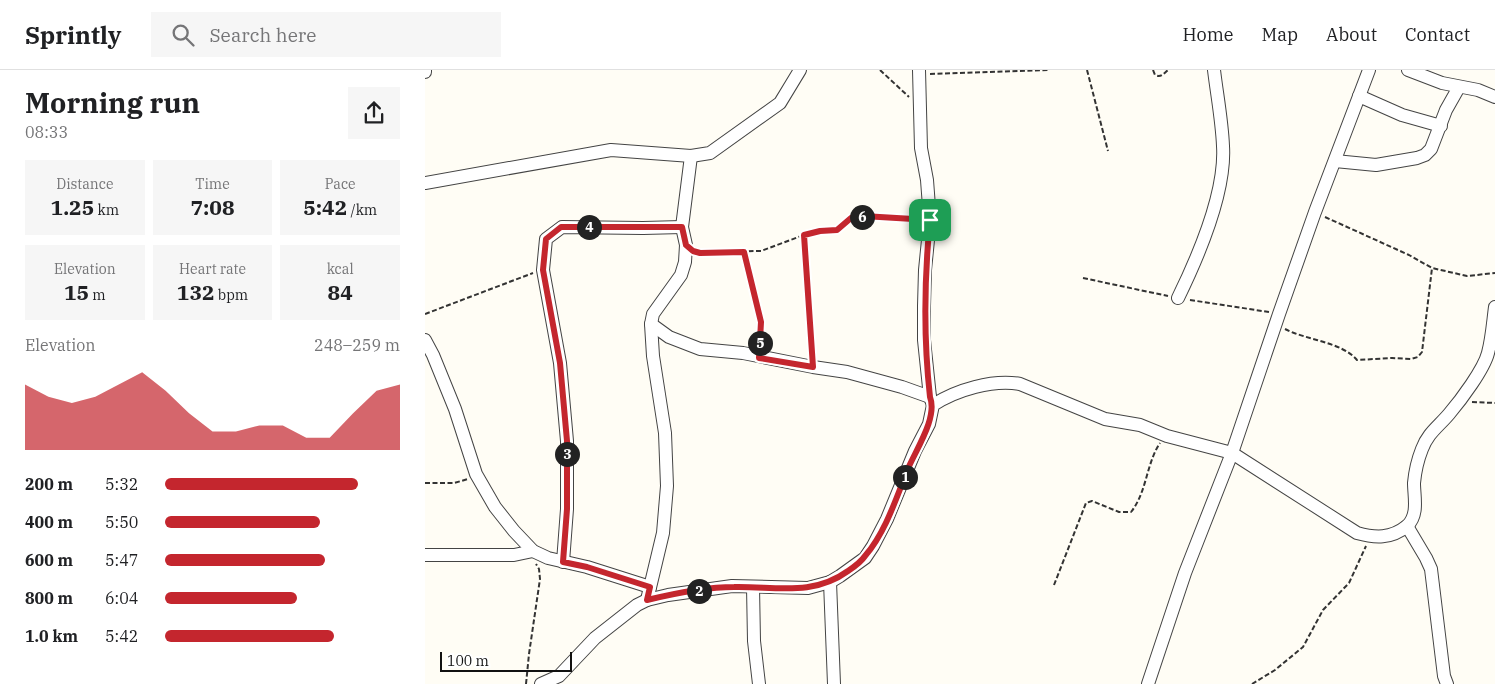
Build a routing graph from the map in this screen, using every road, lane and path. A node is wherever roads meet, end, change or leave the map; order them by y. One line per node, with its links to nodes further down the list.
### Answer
1 (801, 70): 17 (street)
2 (880, 70): 14 (path)
3 (1048, 70): 10 (path)
4 (1087, 70): 16 (path)
5 (1153, 70): 6 (path)
6 (1167, 70)
7 (1214, 70): 29 (street)
8 (1369, 70): 12 (street)
9 (1408, 70): 11 (street)
10 (919, 72): 14 (street)
11 (1459, 86): 13 (street); 15 (street)
12 (1359, 96): 15 (street); 18 (street)
13 (1495, 97)
14 (921, 108): 21 (street)
15 (1441, 126): 18 (street)
16 (1107, 151)
17 (691, 156): 19 (street); 22 (street)
18 (1335, 161): 20 (street)
19 (425, 183)
20 (1315, 212): 26 (path); 33 (street)
21 (930, 220): 23 (path); 39 (street)
22 (682, 227): 24 (street); 27 (street)
23 (804, 235): 25 (path); 37 (path)
24 (686, 245): 25 (path); 32 (street)
25 (744, 252): 36 (path)
26 (1432, 268): 28 (path); 33 (path)
27 (543, 270): 31 (path); 49 (street)
28 (1495, 273)
29 (1178, 298)
30 (1495, 307): 35 (street)
31 (425, 314)
32 (651, 324): 36 (street); 52 (street)
33 (1276, 325): 42 (street)
34 (425, 340): 43 (street)
35 (1491, 354): 38 (street)
36 (759, 358): 37 (street)
37 (813, 367): 39 (street)
38 (1459, 400): 40 (path); 45 (street)
39 (932, 401): 41 (street); 50 (street)
40 (1495, 402)
41 (1167, 436): 42 (street); 51 (path)
42 (1232, 453): 46 (street); 59 (street)
43 (476, 474): 44 (path); 47 (street)
44 (425, 483)
45 (1407, 526): 46 (street); 61 (street)
46 (1369, 537): 60 (path)
47 (527, 552): 48 (street); 49 (street); 55 (path)
48 (425, 555)
49 (563, 562): 52 (street)
50 (830, 582): 53 (street); 58 (street)
51 (1054, 585)
52 (650, 587): 54 (street)
53 (753, 587): 54 (street); 57 (street)
54 (647, 600): 56 (street)
55 (526, 684)
56 (541, 684)
57 (759, 684)
58 (834, 684)
59 (1148, 684)
60 (1251, 684)
61 (1447, 684)

